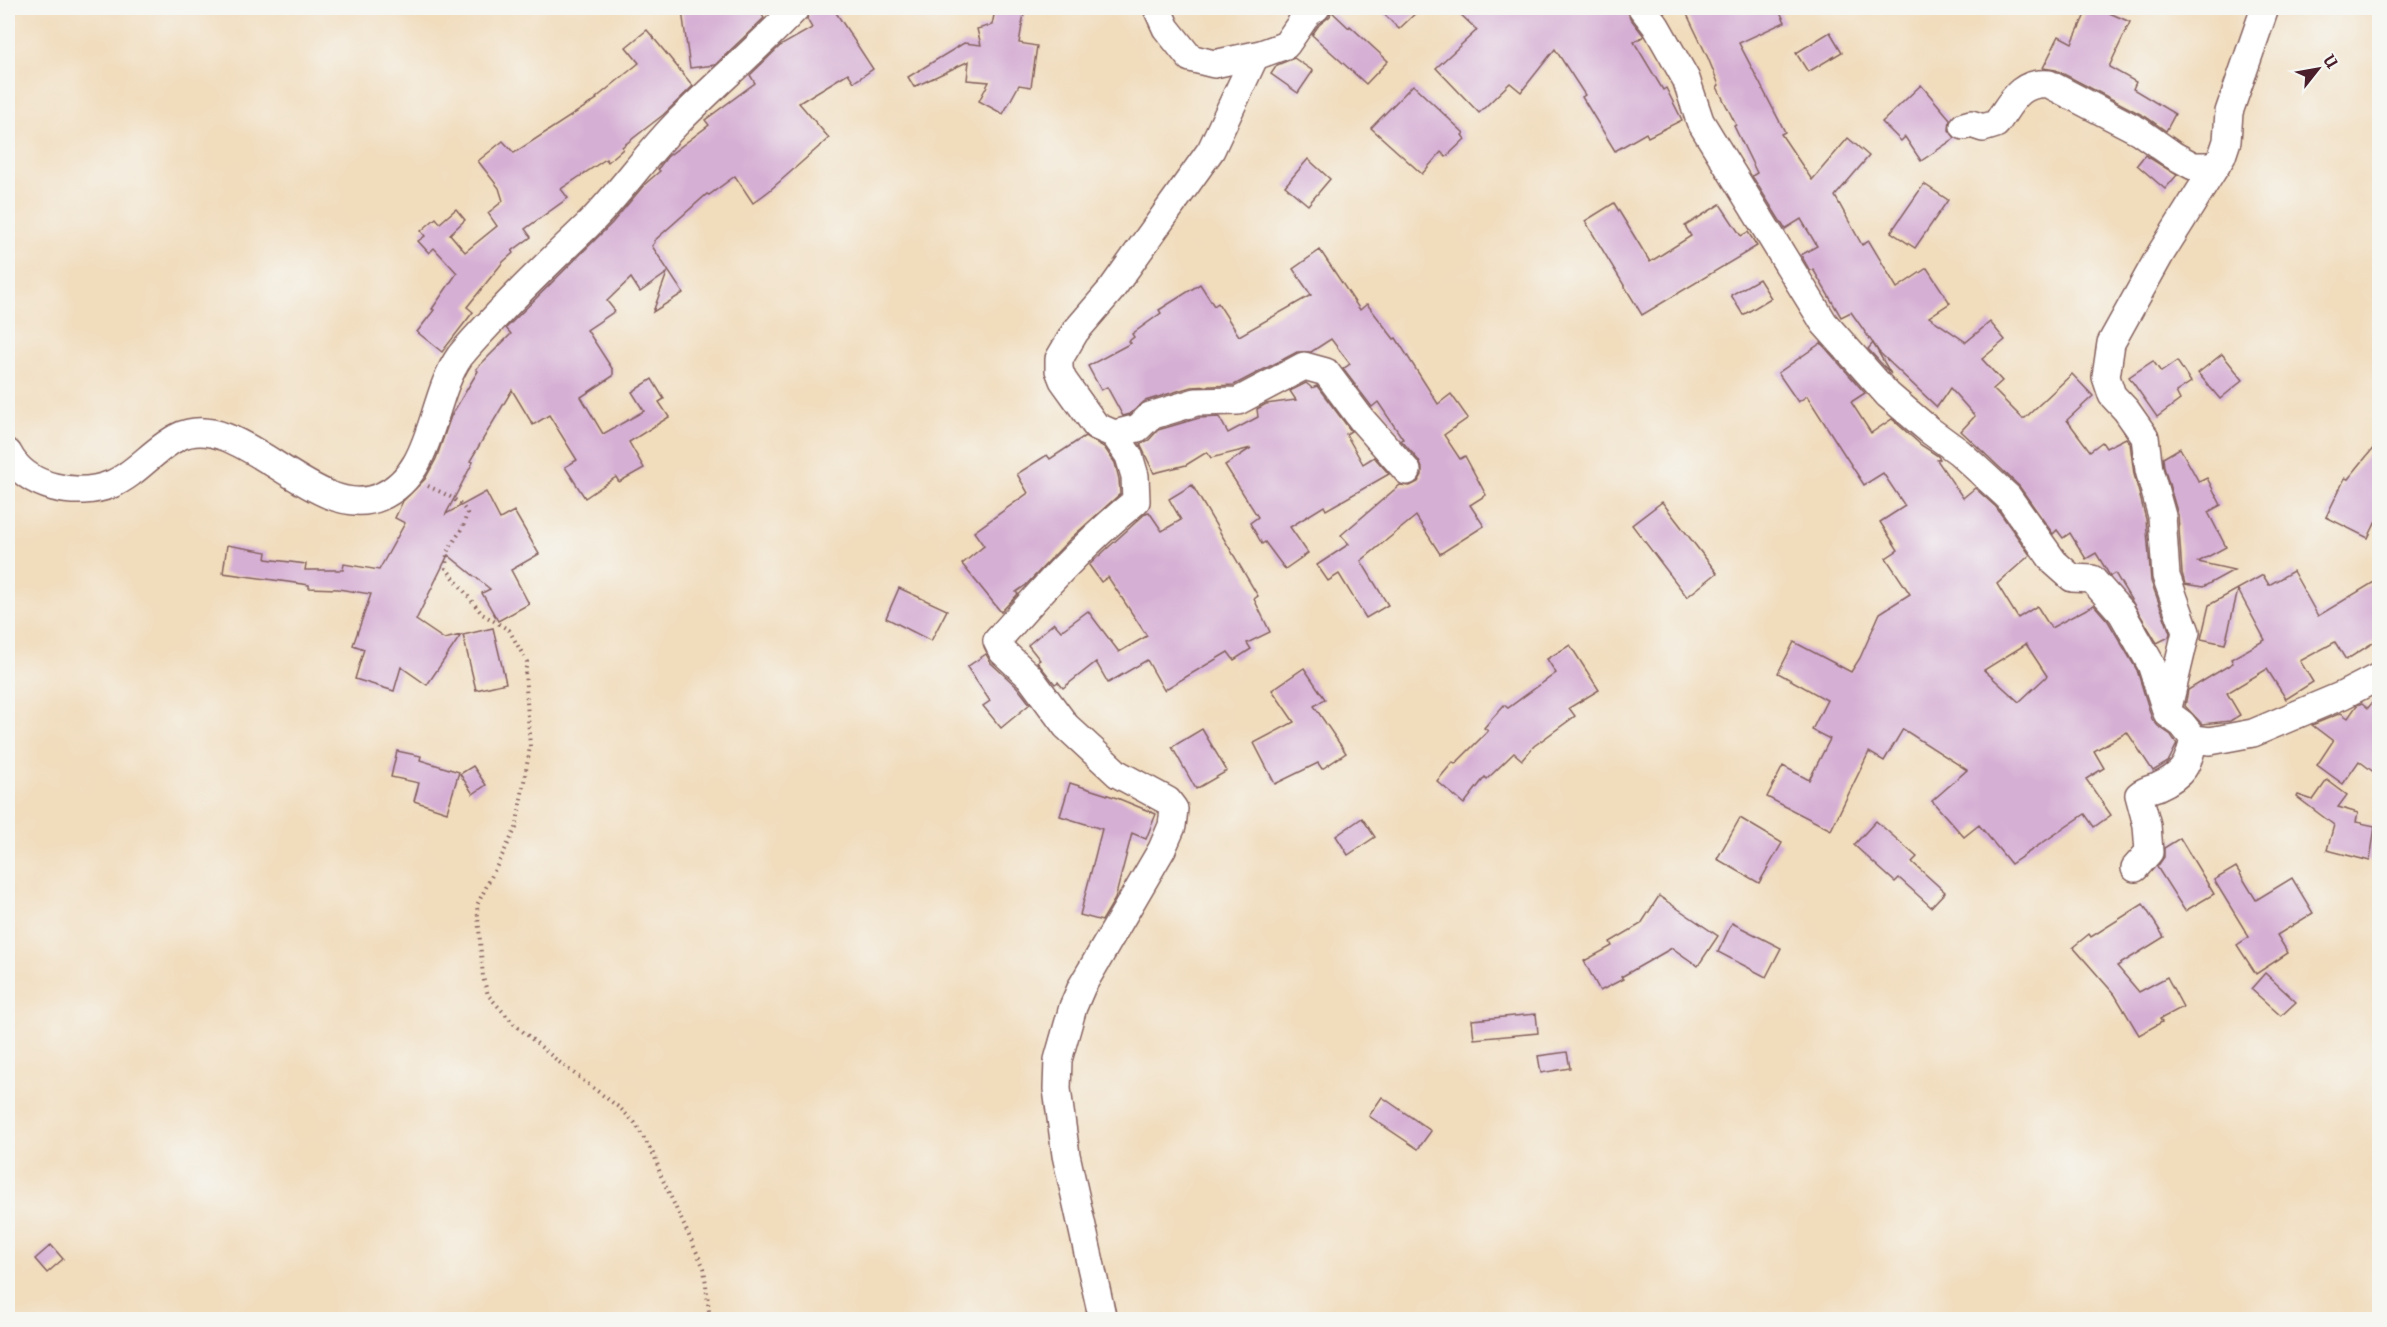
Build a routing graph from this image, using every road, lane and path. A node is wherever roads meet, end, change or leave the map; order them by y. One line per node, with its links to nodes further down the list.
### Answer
1 (796, 8): 12 (street)
2 (1157, 8): 6 (street)
3 (1316, 8): 6 (street)
4 (1642, 8): 14 (street)
5 (2265, 8): 8 (street)
6 (1255, 56): 9 (street)
7 (1964, 126): 8 (street)
8 (2216, 166): 14 (street)
9 (1114, 434): 11 (street); 18 (street)
10 (8, 453): 12 (street)
11 (1407, 471)
12 (407, 476): 17 (path)
13 (2379, 676): 15 (street)
14 (2167, 713): 15 (street)
15 (2194, 738): 16 (street)
16 (2135, 868)
17 (710, 1320)
18 (1103, 1320)

